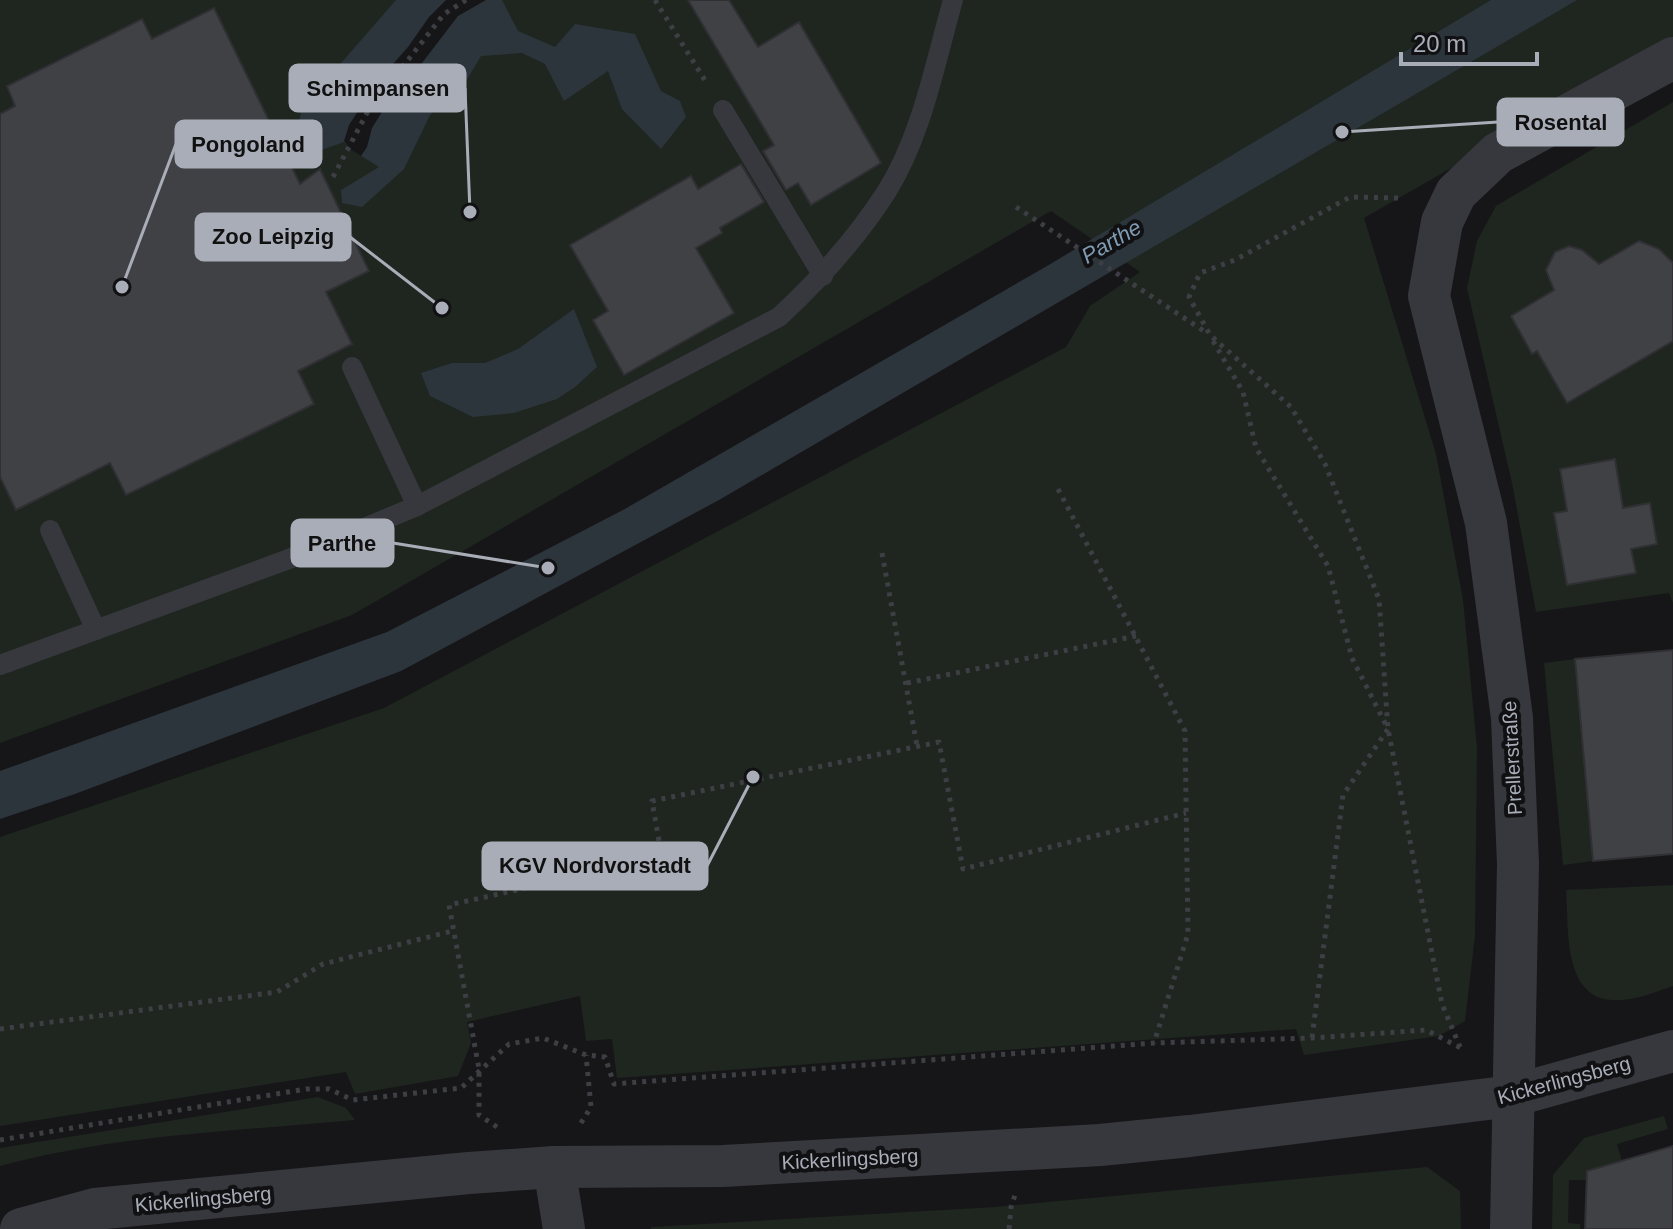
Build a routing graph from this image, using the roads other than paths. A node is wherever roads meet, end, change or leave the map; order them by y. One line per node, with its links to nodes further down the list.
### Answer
1 (953, 0): 4 (lane)
2 (1673, 58): 11 (street, Prellerstraße)
3 (723, 110): 4 (lane)
4 (823, 276): 6 (lane)
5 (352, 367): 6 (lane)
6 (417, 506): 8 (lane)
7 (50, 530): 8 (lane)
8 (96, 630): 9 (lane)
9 (0, 665)
10 (1673, 1051): 11 (street, Kickerlingsberg)
11 (1512, 1096): 12 (street, Kickerlingsberg); 15 (street, Prellerstraße)
12 (554, 1167): 13 (street, Kickerlingsberg); 14 (street)
13 (21, 1229)
14 (564, 1229)
15 (1511, 1229)

